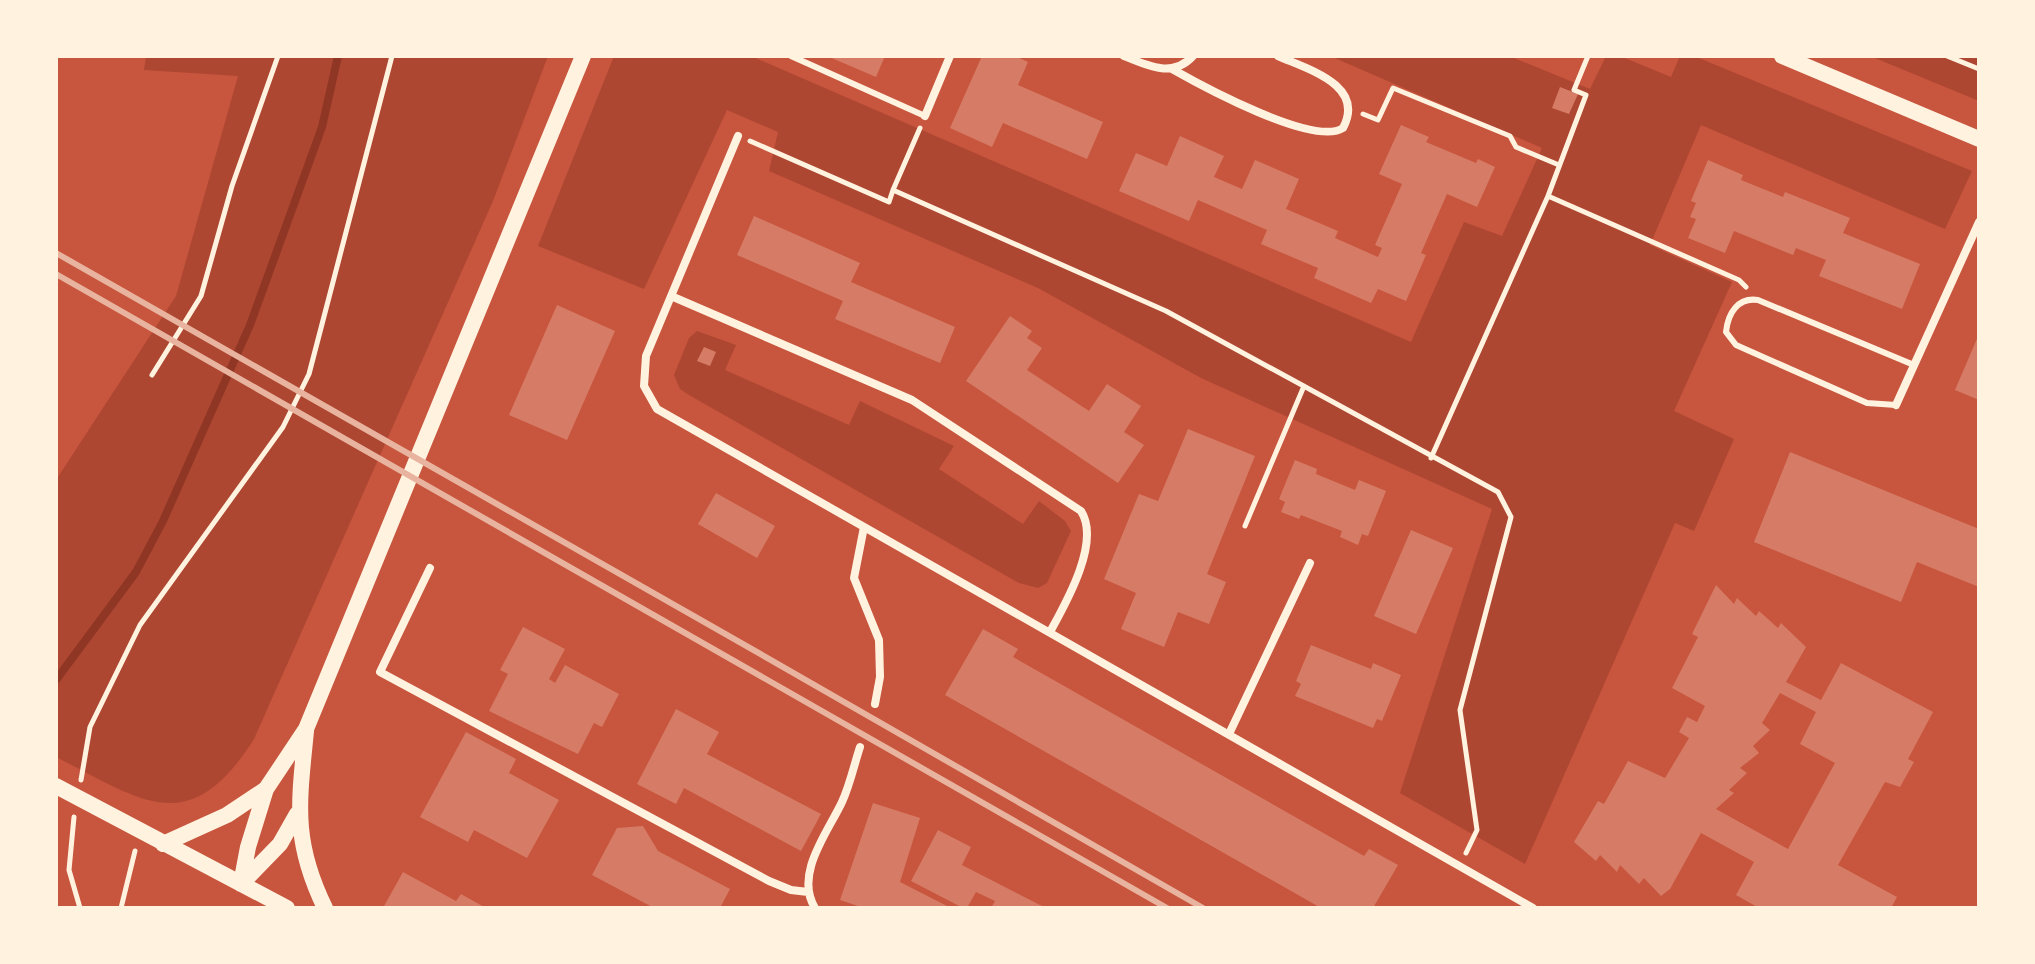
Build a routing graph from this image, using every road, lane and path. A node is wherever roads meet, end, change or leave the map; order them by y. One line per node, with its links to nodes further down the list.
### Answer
1 (278, 56): 25 (path)
2 (392, 56): 39 (path)
3 (583, 56): 35 (main road)
4 (791, 56): 15 (lane)
5 (950, 56): 15 (street)
6 (1124, 56): 12 (street)
7 (1193, 56): 12 (street)
8 (1278, 56): 14 (street)
9 (1588, 56): 18 (path)
10 (1782, 56): 17 (main road)
11 (1947, 56): 13 (path)
12 (1172, 69): 14 (street)
13 (1979, 69)
14 (1348, 107): 18 (path)
15 (925, 116): 19 (path)
16 (738, 136): 19 (path); 22 (street)
17 (1979, 139)
18 (1559, 165): 20 (path)
19 (893, 190): 26 (path)
20 (1548, 196): 23 (path); 28 (path)
21 (1979, 222): 24 (street)
22 (671, 296): 30 (street); 33 (street)
23 (1750, 299): 24 (lane); 27 (lane)
24 (1914, 365): 27 (street)
25 (152, 375)
26 (1304, 386): 28 (path); 29 (path)
27 (1896, 405)
28 (1431, 458): 45 (path)
29 (1245, 526)
30 (864, 527): 33 (street); 34 (street)
31 (1310, 563): 36 (street)
32 (430, 568): 47 (street)
33 (1050, 632): 36 (street)
34 (875, 704)
35 (306, 729): 40 (main road); 42 (main road)
36 (1229, 734): 45 (street)
37 (860, 747): 47 (street)
38 (56, 786): 43 (main road)
39 (79, 788)
40 (266, 789): 44 (main road); 46 (main road)
41 (76, 804): 48 (path)
42 (298, 813): 46 (main road); 51 (main road)
43 (140, 832): 44 (main road); 49 (path)
44 (163, 844): 46 (main road)
45 (1460, 866): 53 (street)
46 (241, 884): 50 (main road)
47 (808, 892): 52 (street)
48 (80, 908)
49 (121, 908)
50 (287, 908)
51 (325, 908)
52 (815, 908)
53 (1533, 908)

